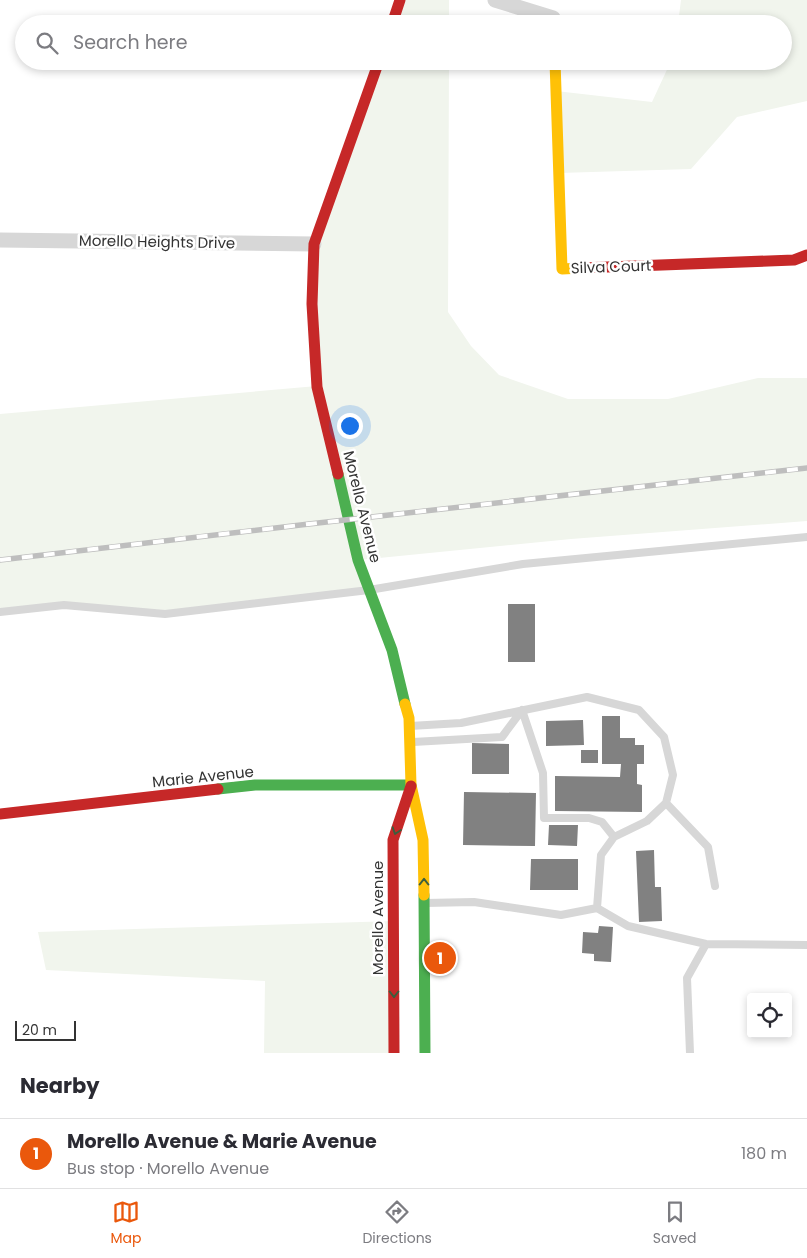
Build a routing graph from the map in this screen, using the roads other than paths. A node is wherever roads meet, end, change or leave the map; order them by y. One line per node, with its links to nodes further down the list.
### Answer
1 (400, 0): 3 (street)
2 (495, 0): 4 (street)
3 (395, 15)
4 (543, 15)
5 (376, 70): 8 (street, Morello Avenue)
6 (555, 70): 9 (street, Silva Court)
7 (0, 240): 8 (street, Morello Heights Drive)
8 (314, 244): 11 (street, Morello Avenue)
9 (807, 255)
10 (807, 537): 11 (lane)
11 (369, 590): 12 (lane); 14 (street, Morello Avenue)
12 (0, 612)
13 (522, 710): 14 (lane); 15 (lane); 17 (lane); 19 (lane)
14 (409, 726): 15 (street, Morello Avenue)
15 (410, 742): 16 (street, Morello Avenue)
16 (411, 785): 18 (street, Marie Avenue); 21 (street, Morello Avenue, one-way to 16); 25 (street, Morello Avenue, one-way to 25)
17 (666, 803): 19 (lane); 20 (lane)
18 (0, 814)
19 (614, 837): 22 (lane)
20 (715, 886)
21 (424, 903): 22 (lane); 26 (street, Morello Avenue)
22 (597, 908): 23 (lane)
23 (706, 944): 24 (lane); 27 (lane)
24 (807, 945)
25 (394, 1053)
26 (425, 1053)
27 (690, 1053)

